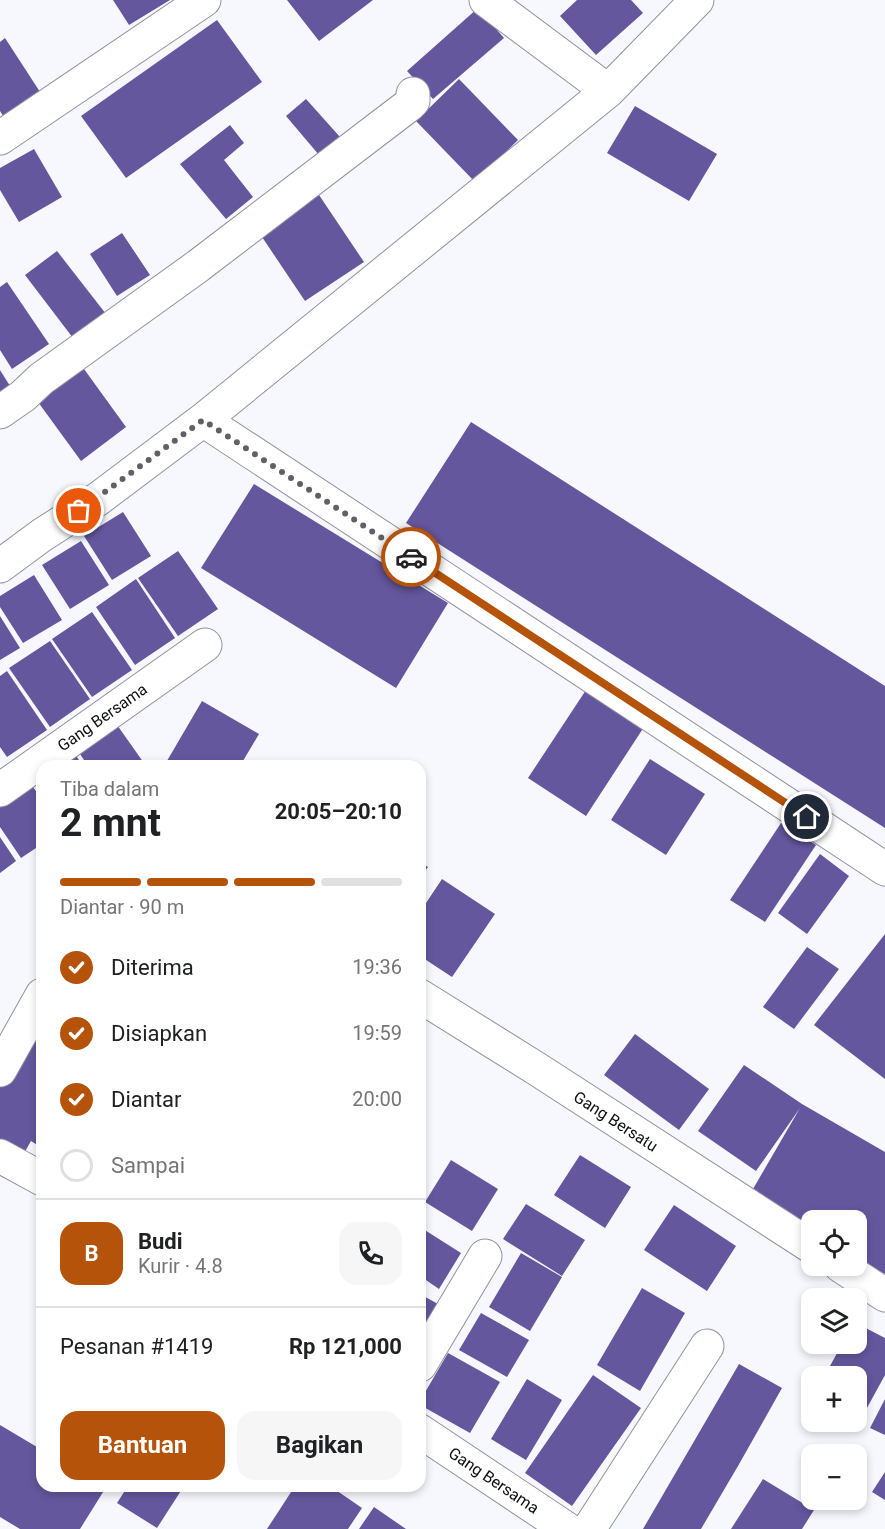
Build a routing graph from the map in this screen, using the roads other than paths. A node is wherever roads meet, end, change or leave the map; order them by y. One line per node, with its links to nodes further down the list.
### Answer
1 (204, 0): 6 (street)
2 (486, 0): 4 (street)
3 (697, 0): 4 (street)
4 (608, 91): 8 (street)
5 (413, 94): 7 (street)
6 (0, 138)
7 (0, 412)
8 (203, 420): 9 (street); 14 (street)
9 (0, 566)
10 (205, 645): 11 (street, Gang Bersama)
11 (42, 760)
12 (36, 765): 13 (street, Gang Bersama)
13 (0, 790)
14 (885, 868)
15 (426, 1000): 20 (street, Gang Bersatu)
16 (36, 1006): 17 (street)
17 (0, 1070)
18 (0, 1156): 19 (street)
19 (36, 1171)
20 (801, 1240)
21 (485, 1256): 25 (street)
22 (856, 1276): 23 (street)
23 (885, 1295)
24 (707, 1346): 28 (street)
25 (426, 1355)
26 (426, 1435): 27 (street, Gang Bersama)
27 (567, 1529)
28 (589, 1529)

